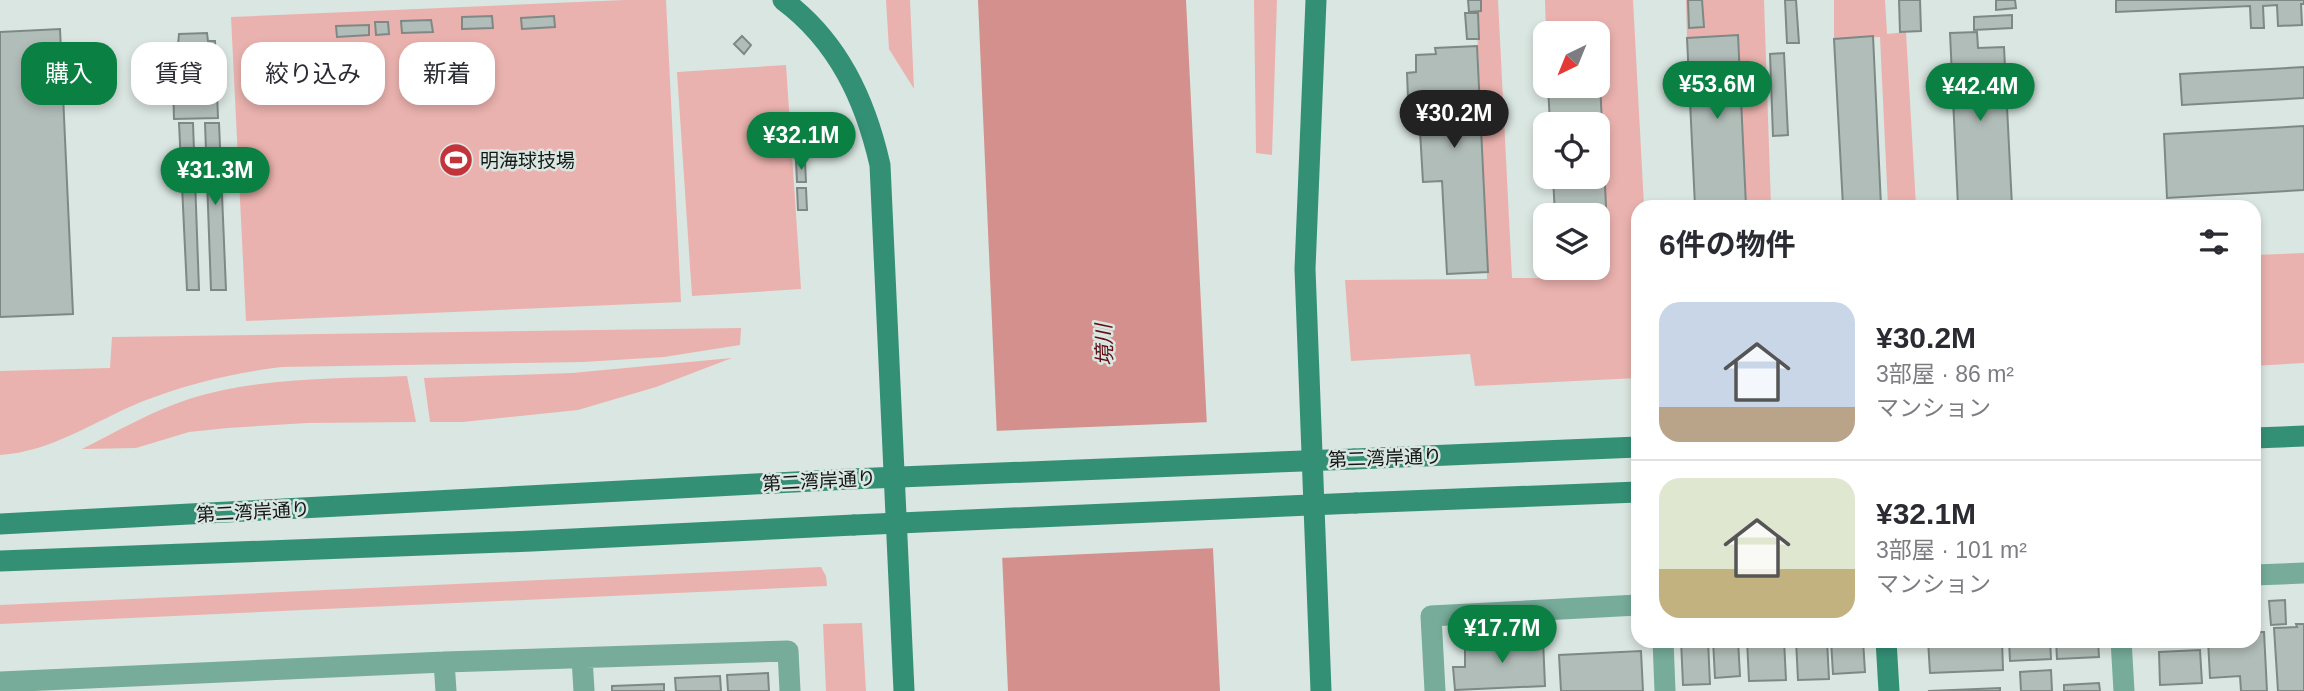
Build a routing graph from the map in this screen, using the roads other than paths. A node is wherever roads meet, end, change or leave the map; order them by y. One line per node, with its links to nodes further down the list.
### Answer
1 (783, 0): 21 (street)
2 (1316, 0): 22 (street)
3 (2304, 436): 4 (street)
4 (2261, 438)
5 (1631, 447): 7 (street, 第二湾岸通り, bridge)
6 (1631, 492): 8 (street, 第二湾岸通り, bridge)
7 (0, 524)
8 (0, 561)
9 (2304, 573): 10 (street)
10 (2261, 575)
11 (1631, 605): 23 (street)
12 (1662, 648): 24 (street)
13 (1886, 648): 25 (street)
14 (2121, 648): 26 (street)
15 (582, 658): 16 (street); 19 (street); 20 (street)
16 (444, 662): 17 (street); 18 (street)
17 (0, 682)
18 (446, 691)
19 (584, 691)
20 (790, 691)
21 (904, 691)
22 (1321, 691)
23 (1435, 691)
24 (1665, 691)
25 (1889, 691)
26 (2124, 691)

